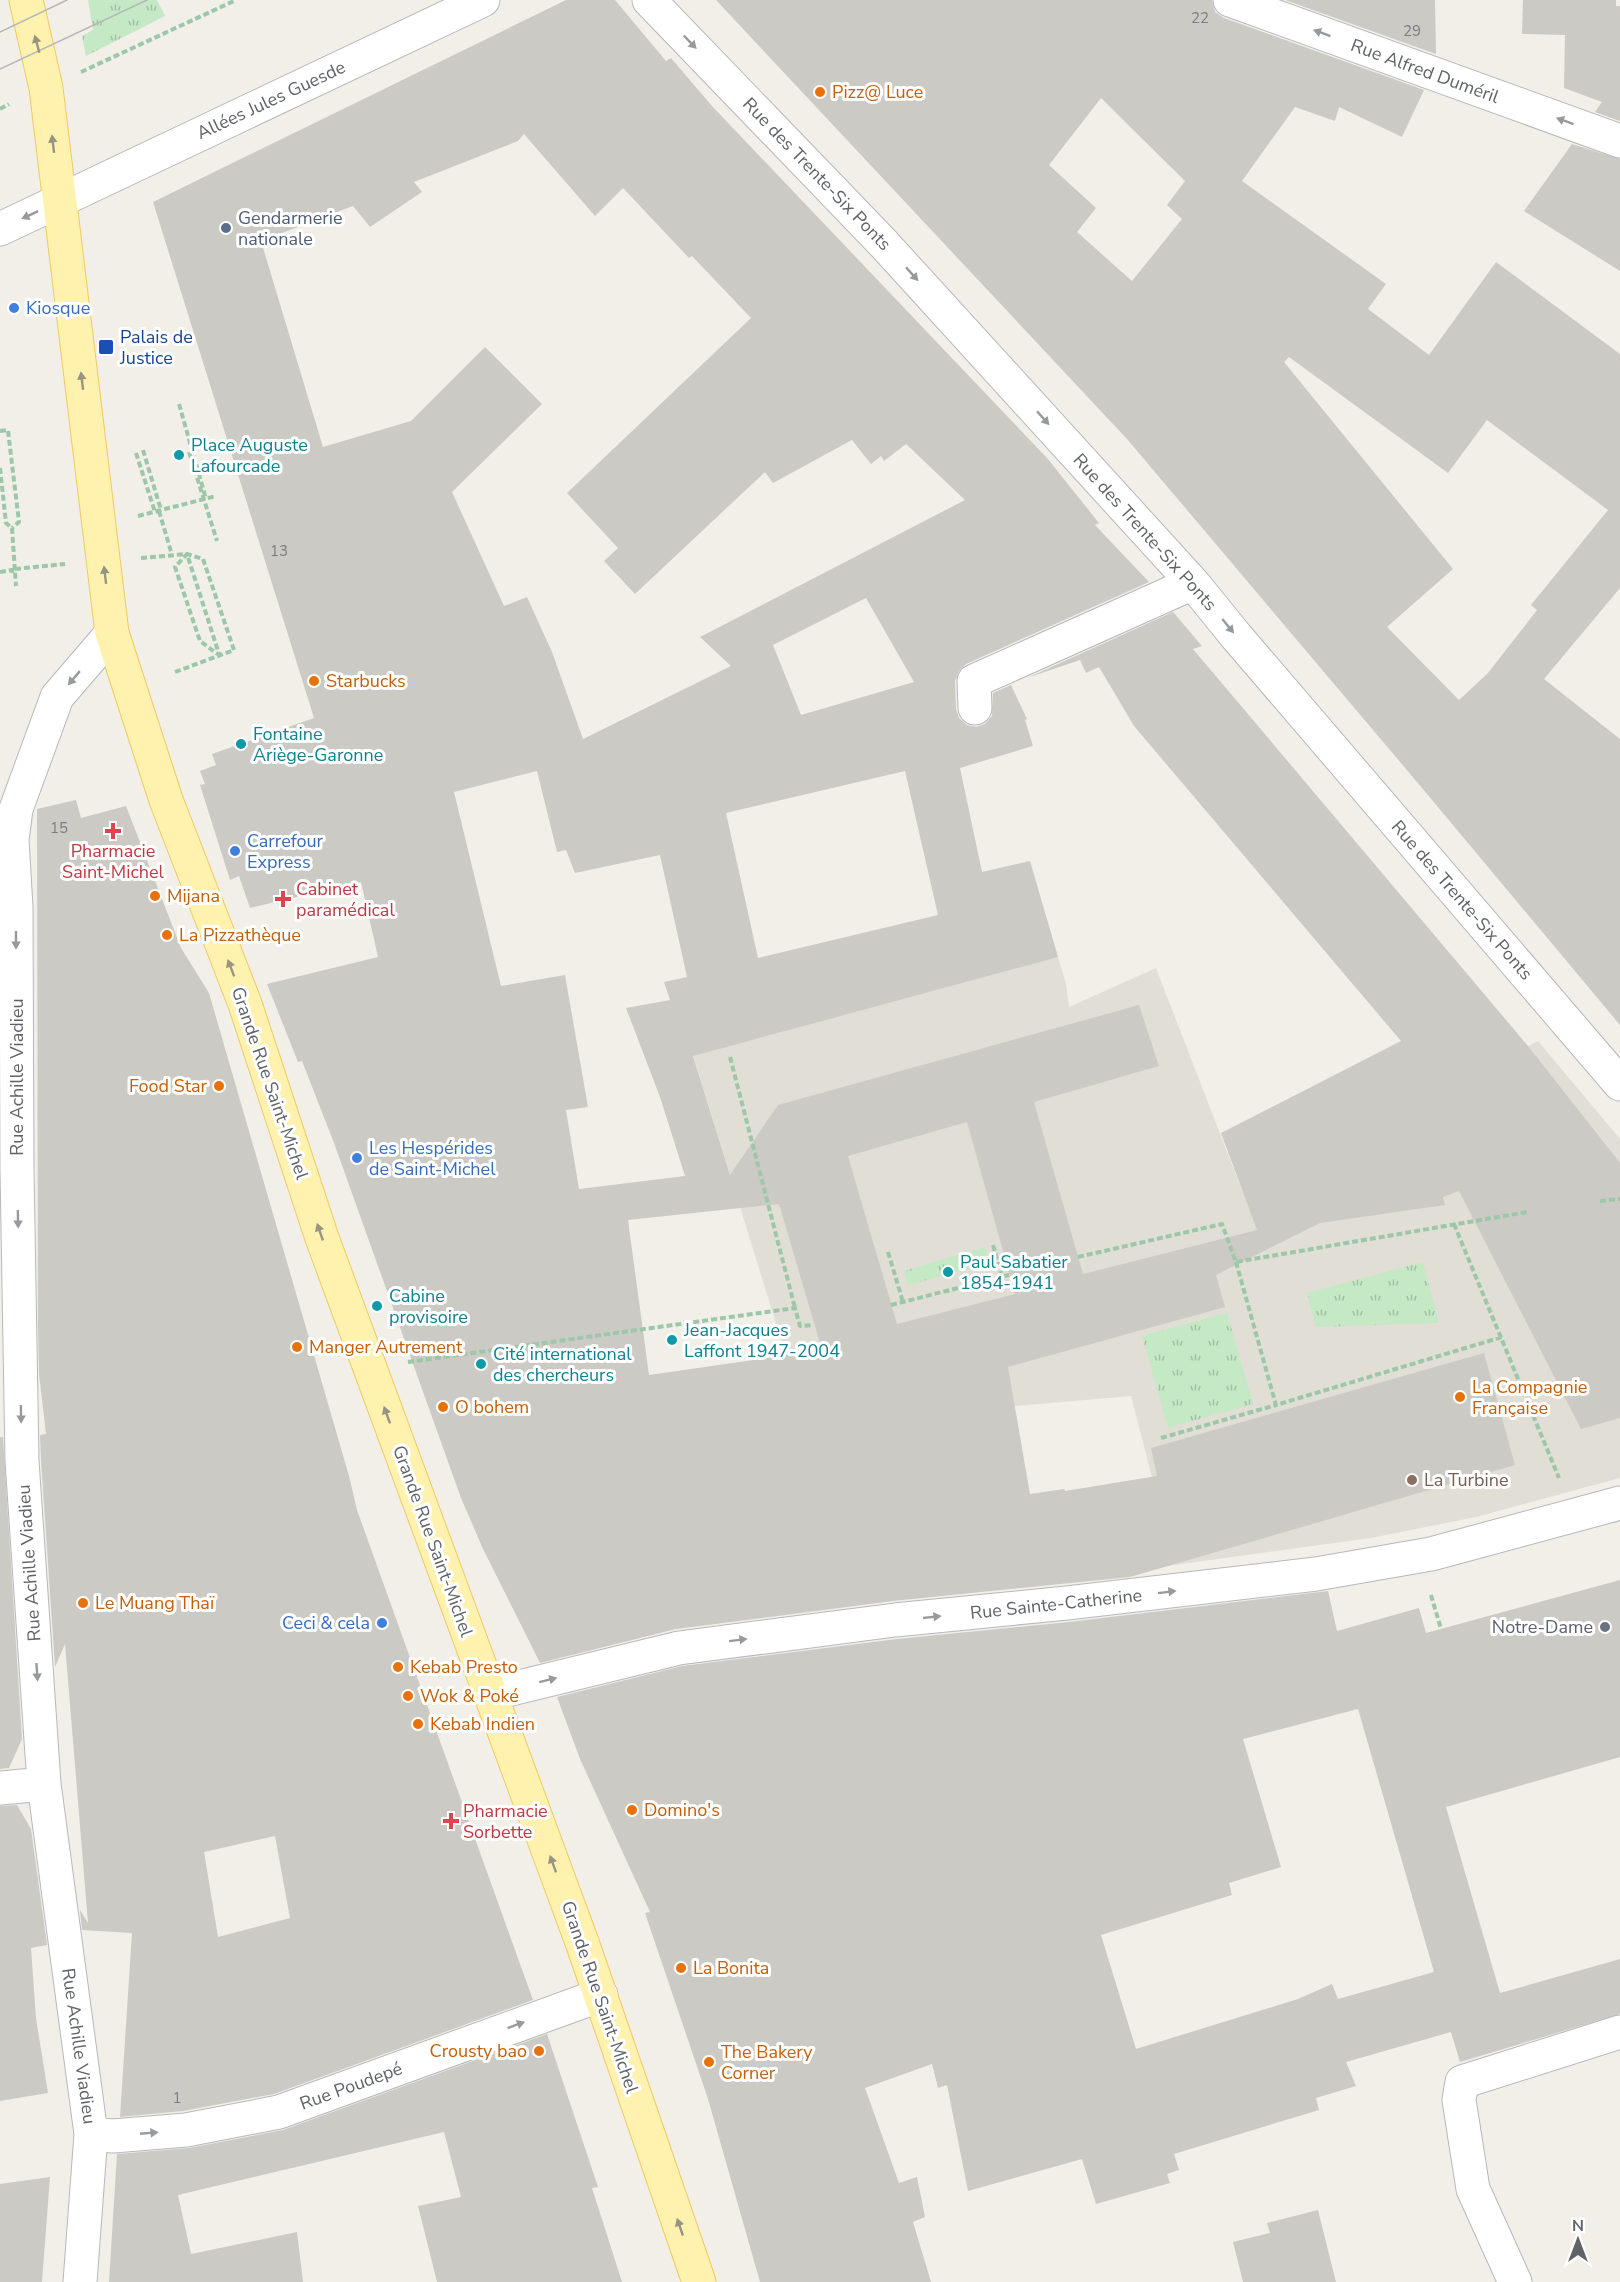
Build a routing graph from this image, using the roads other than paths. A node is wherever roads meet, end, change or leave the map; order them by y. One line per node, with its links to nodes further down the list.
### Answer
1 (26, 0): 6 (main road, one-way to 1)
2 (483, 0): 6 (street, Allées Jules Guesde)
3 (649, 0): 8 (street, Rue des Trente-Six Ponts, one-way to 8)
4 (1230, 0): 5 (street, Rue Alfred Duméril, one-way to 4)
5 (1620, 141)
6 (61, 216): 7 (street, Allées Jules Guesde, one-way to 7); 9 (main road, one-way to 6)
7 (0, 229)
8 (1193, 583): 10 (street); 12 (street, Rue des Trente-Six Ponts, one-way to 12)
9 (112, 633): 11 (street, Rue Achille Viadieu, one-way to 11); 15 (main road, Grande Rue Saint-Michel, one-way to 9)
10 (975, 708)
11 (8, 908): 13 (street, Rue Achille Viadieu, one-way to 13)
12 (1620, 1084)
13 (9, 1172): 16 (street, Rue Achille Viadieu, one-way to 16)
14 (1620, 1503): 15 (street, Rue Sainte-Catherine, one-way to 14)
15 (491, 1694): 18 (main road, Grande Rue Saint-Michel, one-way to 15)
16 (44, 1784): 17 (street); 20 (street, Rue Achille Viadieu)
17 (0, 1788)
18 (601, 1995): 20 (street, Rue Poudepé, one-way to 18); 22 (main road, Grande Rue Saint-Michel, one-way to 18)
19 (1620, 2032): 23 (street)
20 (91, 2134): 21 (street, Rue Achille Viadieu)
21 (80, 2282)
22 (699, 2282)
23 (1515, 2282)

